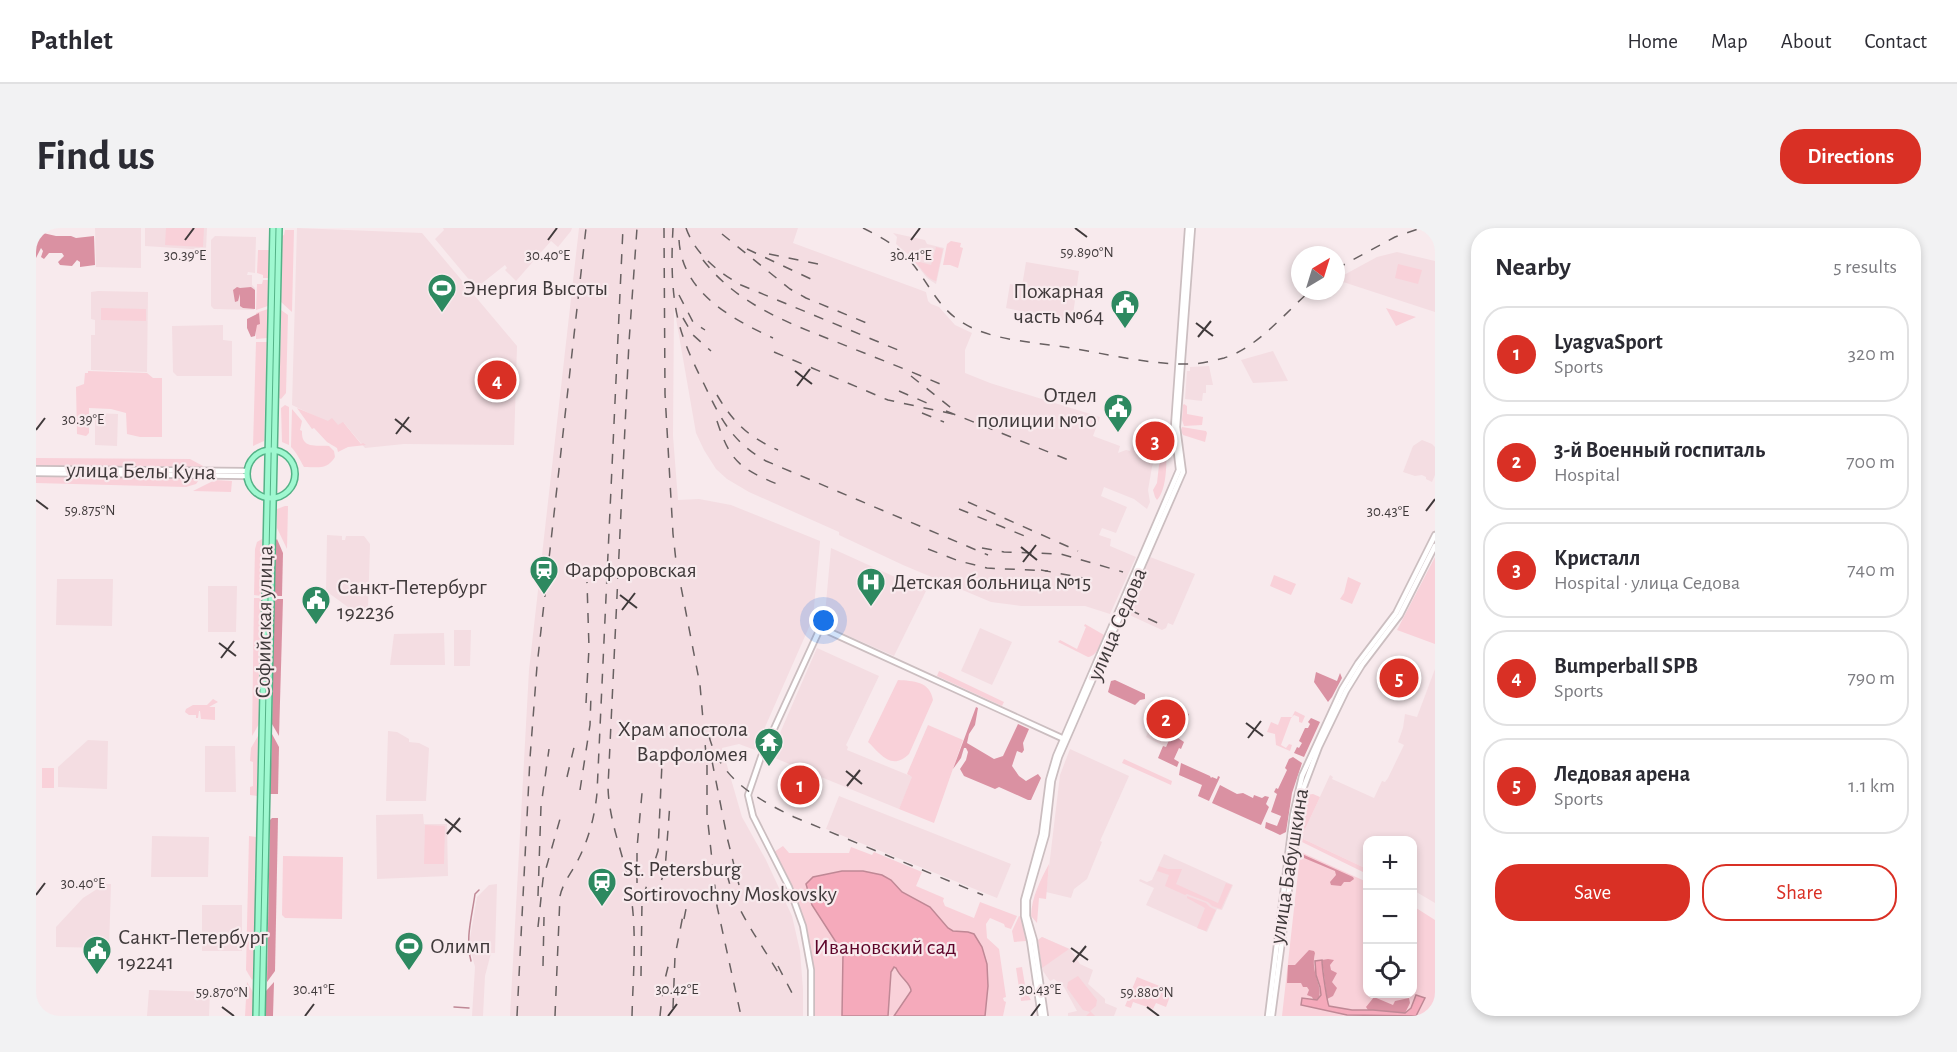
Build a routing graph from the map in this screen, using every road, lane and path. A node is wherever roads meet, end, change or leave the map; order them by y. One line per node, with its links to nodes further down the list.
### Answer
1 (273, 228): 4 (main road, Софийская улица)
2 (279, 228): 4 (main road, Софийская улица)
3 (1190, 228): 11 (street, улица Седова)
4 (271, 450): 6 (main road); 7 (main road, Софийская улица); 7 (main road)
5 (36, 471): 6 (street, улица Белы Куна)
6 (245, 474): 7 (main road)
7 (270, 499): 10 (main road, Софийская улица)
8 (1435, 535): 16 (street, улица Бабушкина)
9 (1435, 546): 17 (street, улица Бабушкина)
10 (266, 692): 12 (main road, Софийская улица); 13 (main road, Софийская улица)
11 (1065, 739): 14 (street); 15 (street, улица Седова)
12 (256, 1016)
13 (262, 1016)
14 (811, 1016)
15 (1043, 1016)
16 (1268, 1016)
17 (1272, 1016)

